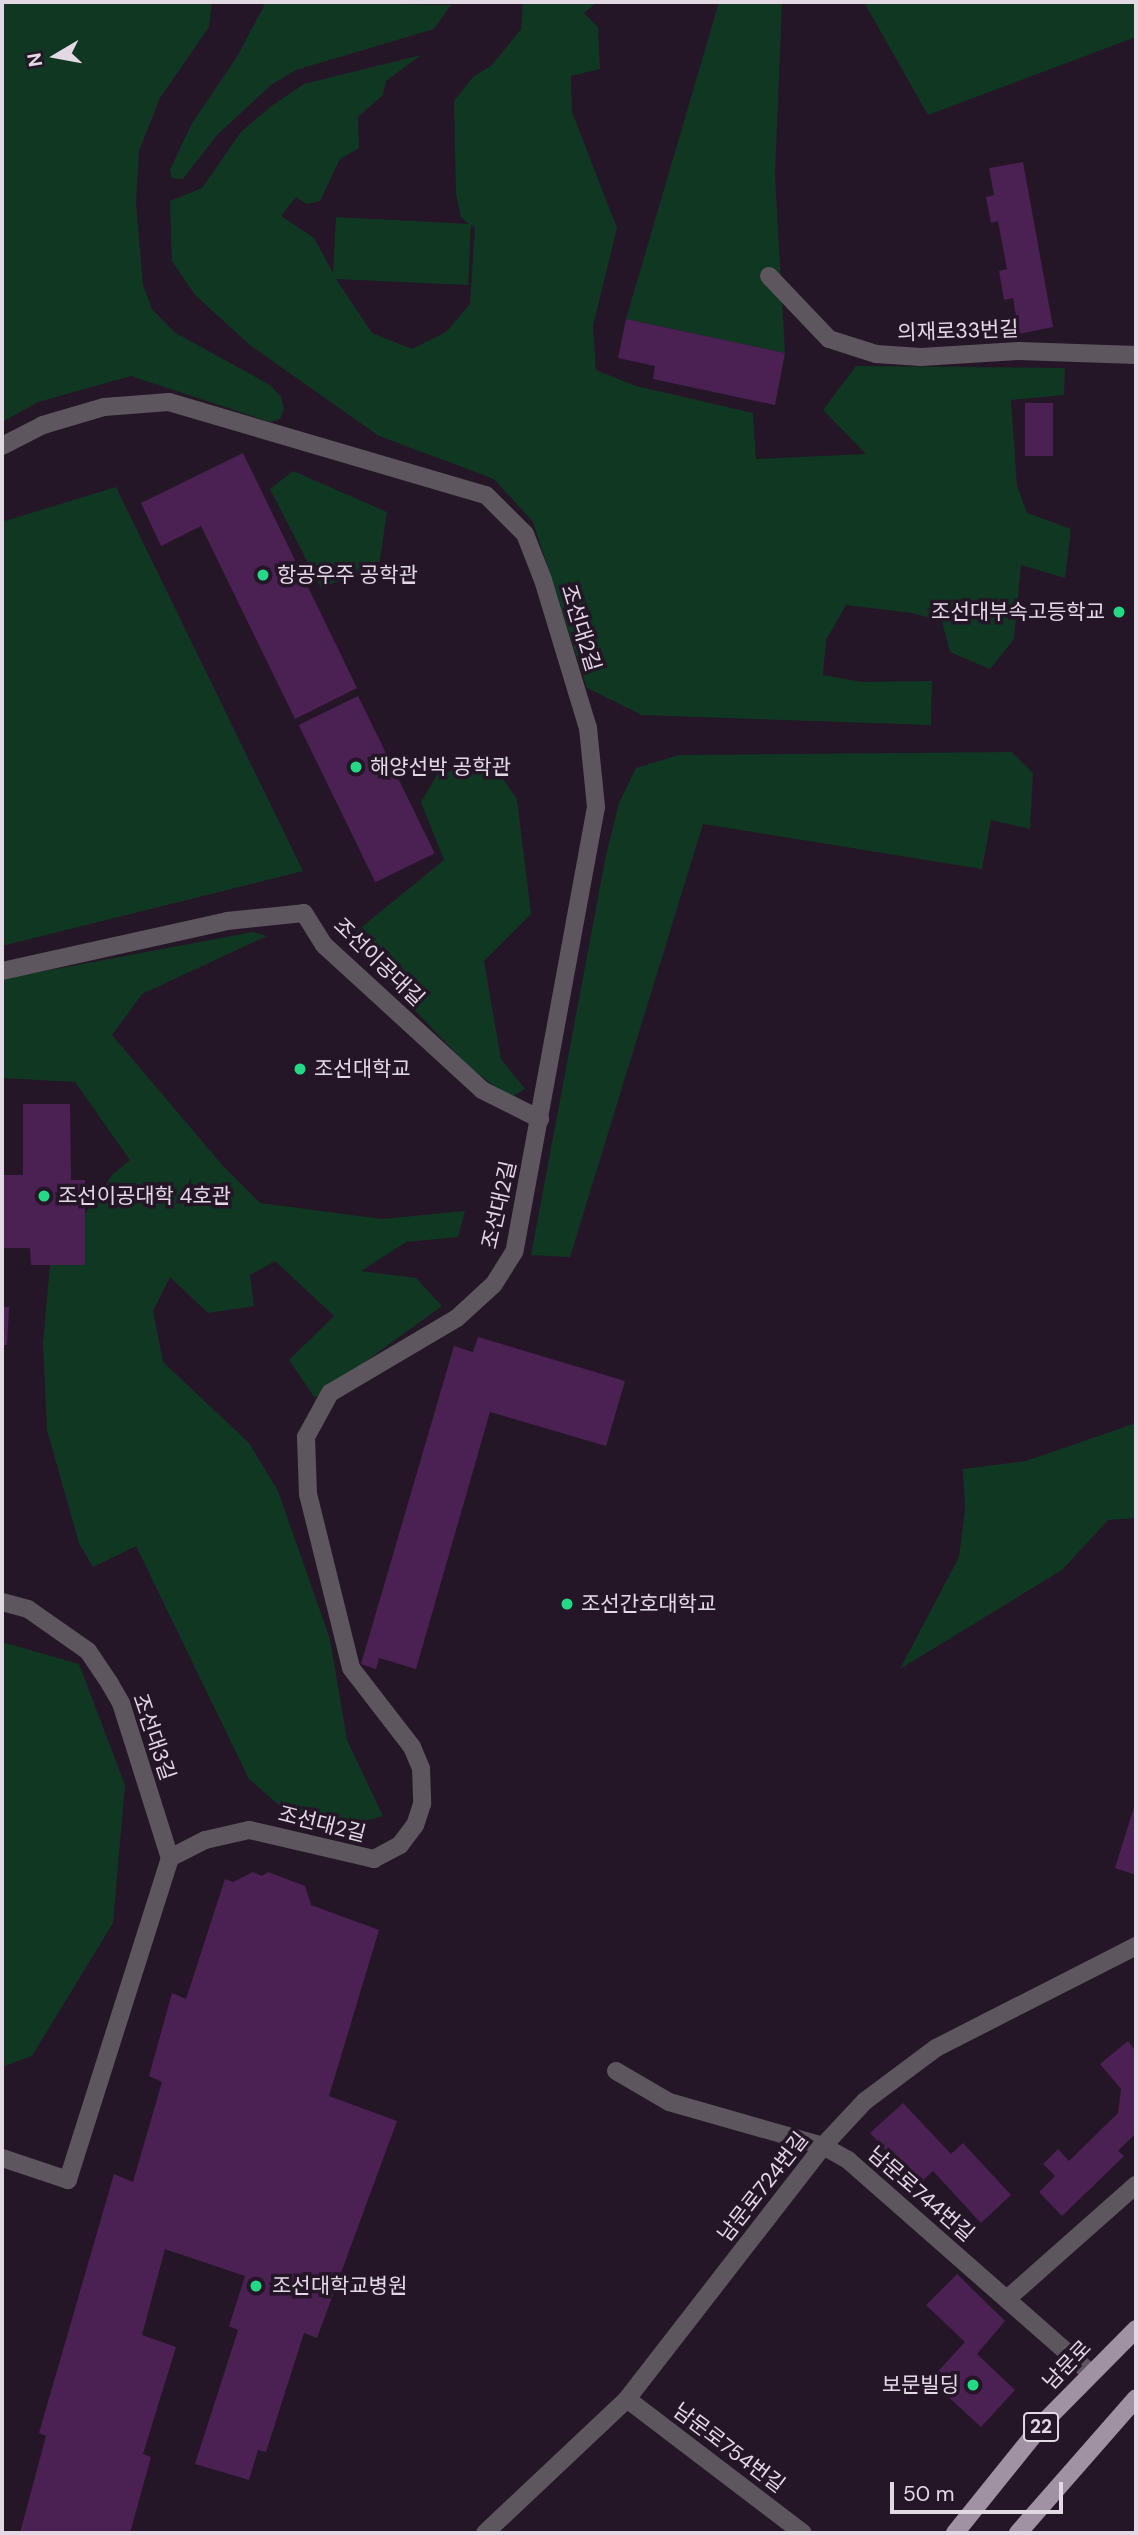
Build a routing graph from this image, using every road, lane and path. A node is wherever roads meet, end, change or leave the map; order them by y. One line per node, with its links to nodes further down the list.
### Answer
1 (769, 276): 2 (street, 의재로33번길)
2 (1136, 355)
3 (2, 446): 5 (street, 조선대2길)
4 (2, 971): 5 (street, 조선이공대길)
5 (540, 1119): 7 (street, 조선대2길)
6 (2, 1602): 7 (street, 조선대3길)
7 (170, 1858): 11 (street)
8 (1136, 1946): 10 (street, 남문로724번길)
9 (616, 2071): 10 (street, 남문로744번길)
10 (823, 2146): 13 (street, 남문로744번길); 17 (street, 남문로724번길)
11 (2, 2158)
12 (1136, 2185): 13 (street)
13 (1007, 2299): 15 (street, 남문로744번길)
14 (1136, 2329): 15 (main road, 남문로 / 22)
15 (1089, 2372): 20 (main road, 남문로 / 22)
16 (1136, 2398): 21 (main road, 22)
17 (627, 2399): 18 (street, 남문로724번길); 19 (street, 남문로754번길)
18 (485, 2533)
19 (803, 2533)
20 (955, 2533)
21 (1018, 2533)

